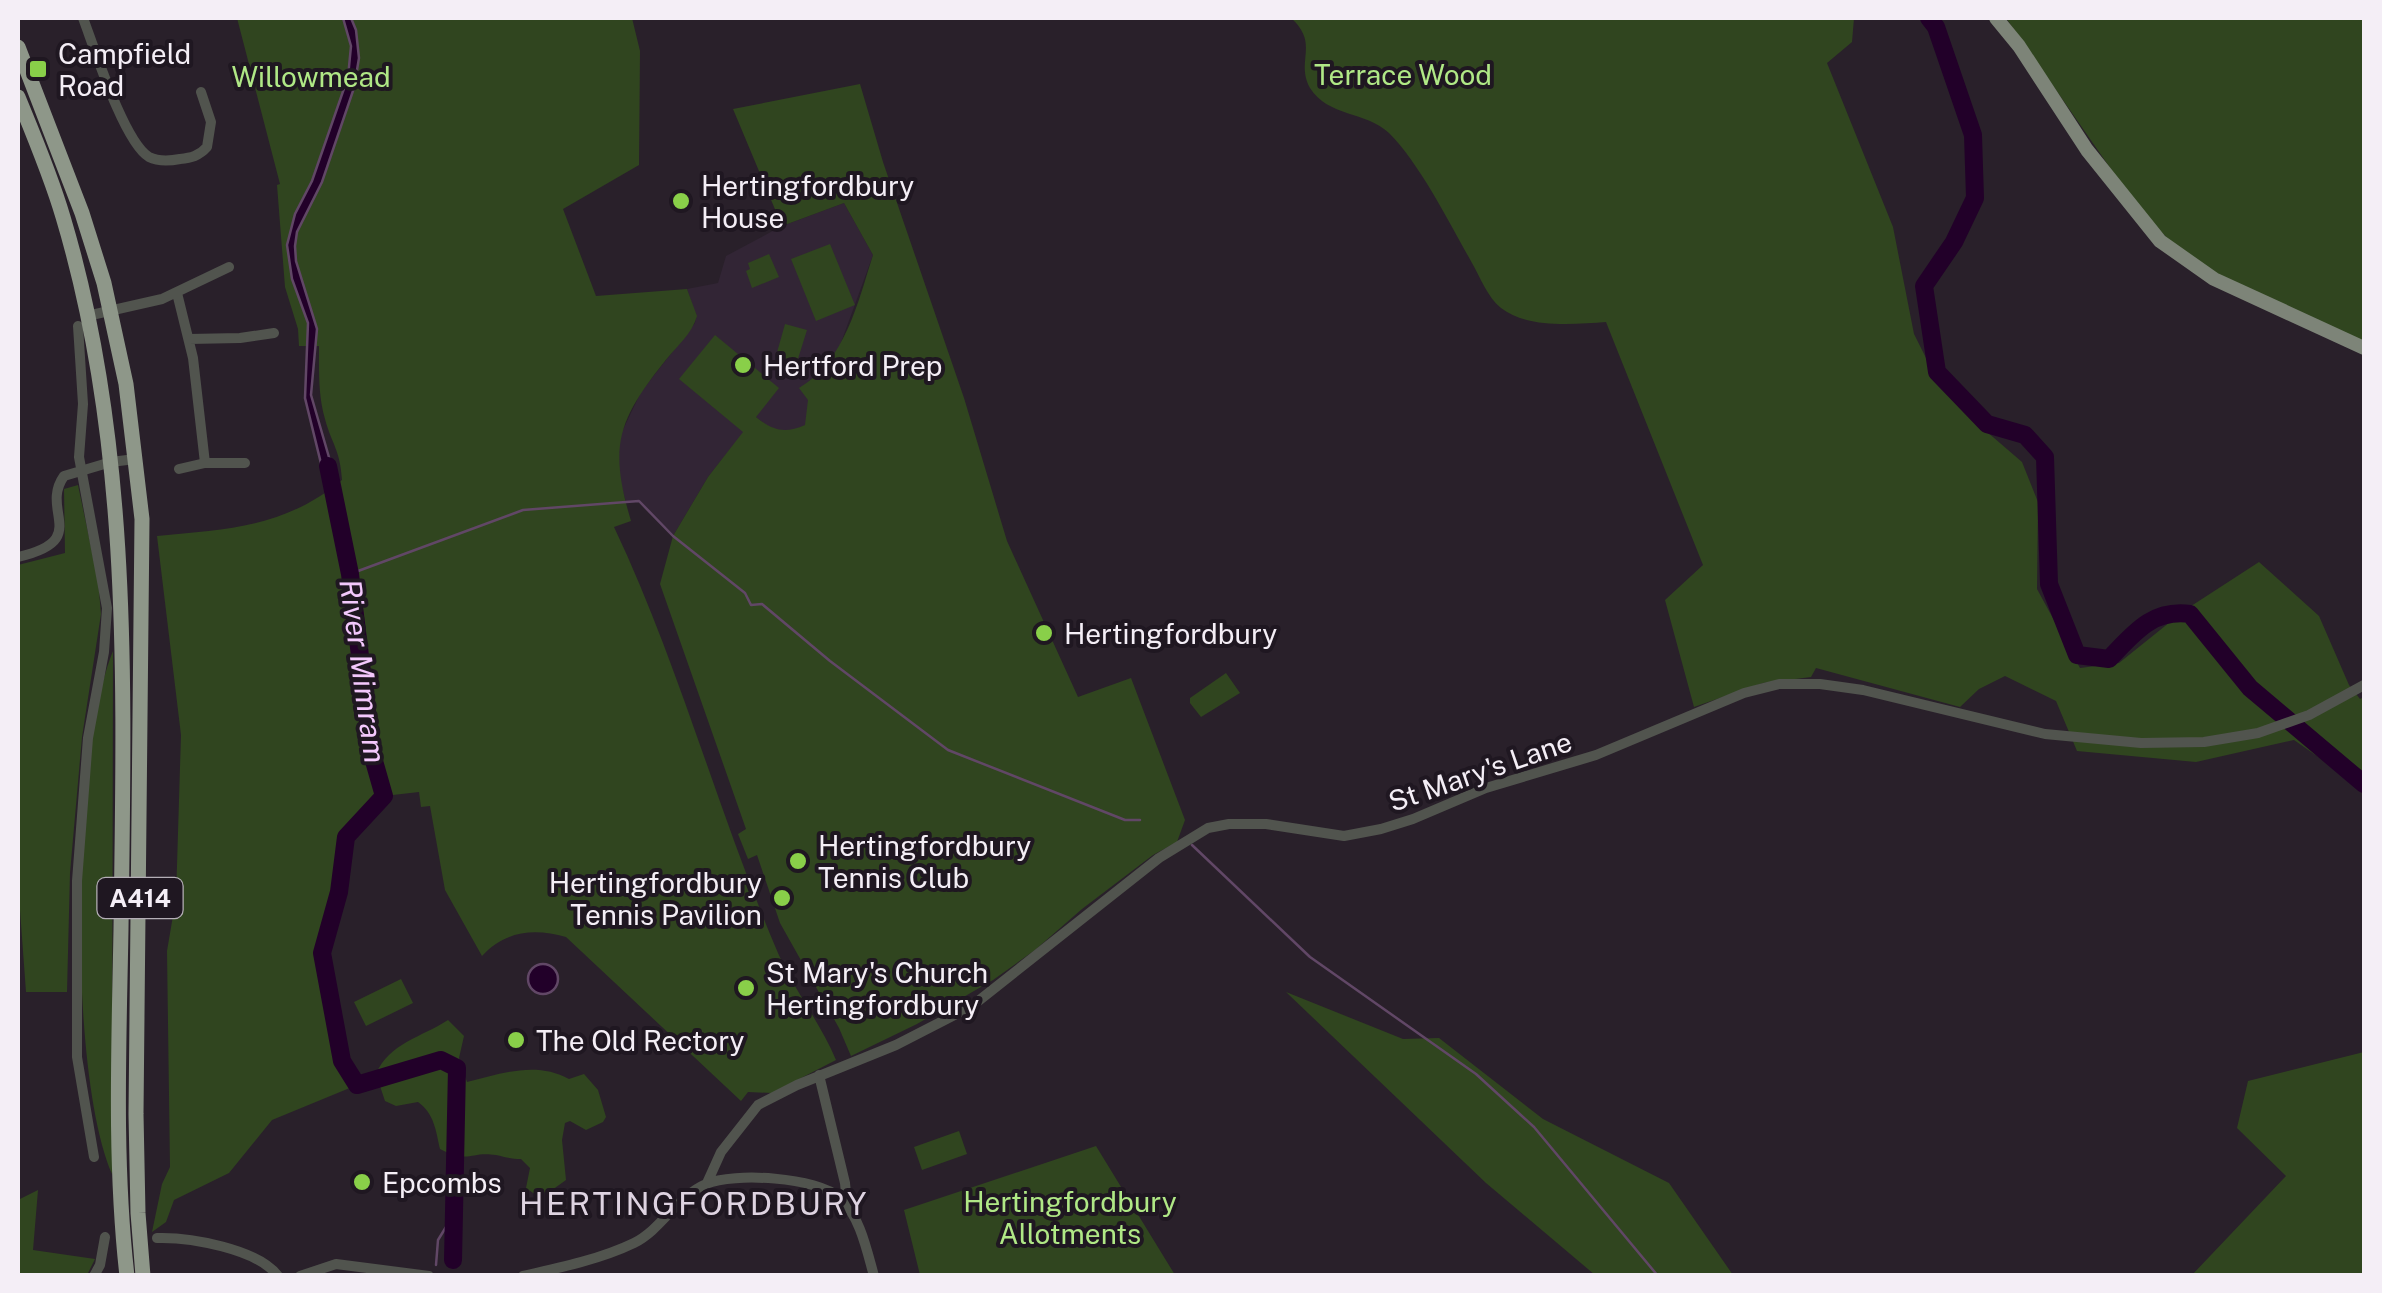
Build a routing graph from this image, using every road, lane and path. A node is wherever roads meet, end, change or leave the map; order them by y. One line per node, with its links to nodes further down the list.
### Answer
1 (83, 18): 4 (street)
2 (1996, 18): 12 (main road)
3 (18, 47): 8 (highway, A414)
4 (201, 92)
5 (18, 97): 9 (highway, A414)
6 (229, 267): 7 (street)
7 (177, 293): 8 (street); 11 (street)
8 (110, 311): 9 (street); 13 (highway, A414)
9 (82, 321): 14 (highway, A414); 18 (street)
10 (274, 332): 11 (street)
11 (188, 339): 15 (street)
12 (2364, 348)
13 (136, 459): 14 (street); 29 (highway, A414)
14 (111, 462): 18 (street); 28 (highway, A414)
15 (204, 463): 16 (street); 17 (street)
16 (245, 463)
17 (179, 469)
18 (81, 470): 19 (street); 22 (street)
19 (18, 556)
20 (2364, 684): 21 (street, St Mary's Lane)
21 (819, 1075): 23 (street, St Mary's Lane); 24 (street)
22 (94, 1158)
23 (706, 1184): 24 (street); 33 (street)
24 (842, 1199): 34 (street)
25 (105, 1237): 27 (street)
26 (156, 1238): 30 (street)
27 (94, 1276)
28 (126, 1276)
29 (143, 1276)
30 (278, 1276)
31 (300, 1276): 32 (street)
32 (428, 1276)
33 (523, 1276)
34 (874, 1276)

